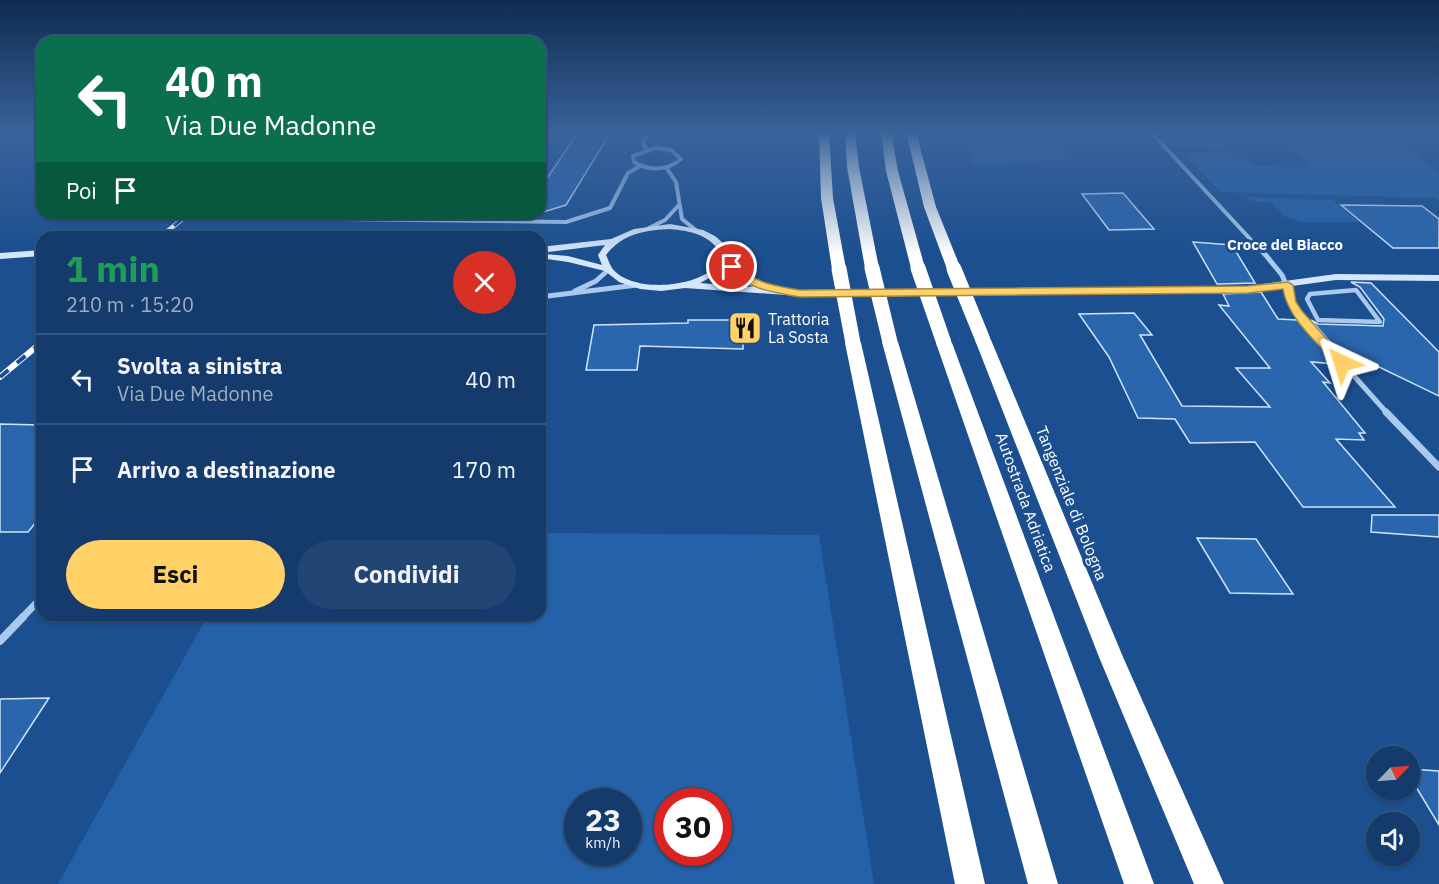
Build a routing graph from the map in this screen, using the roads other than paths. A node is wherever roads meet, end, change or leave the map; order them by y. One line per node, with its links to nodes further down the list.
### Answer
1 (628, 173): 9 (street)
2 (670, 173): 8 (street)
3 (826, 173): 30 (highway, bridge)
4 (854, 173): 31 (highway, bridge)
5 (893, 173): 32 (highway, Autostrada Adriatica, bridge)
6 (921, 173): 33 (highway, Tangenziale di Bologna, bridge)
7 (1190, 173): 22 (street)
8 (678, 206): 10 (street); 11 (street)
9 (336, 219)
10 (647, 229): 11 (main road); 12 (main road)
11 (697, 231): 17 (main road)
12 (611, 242): 13 (main road); 18 (main road)
13 (546, 249)
14 (36, 253): 15 (main road)
15 (0, 256)
16 (546, 257): 18 (main road)
17 (726, 257): 21 (main road); 24 (main road)
18 (607, 270): 20 (main road); 26 (street)
19 (1439, 278): 22 (main road)
20 (637, 285): 21 (main road); 26 (street)
21 (682, 285): 24 (main road)
22 (1288, 285): 24 (main road); 27 (street)
23 (1356, 290): 23 (street)
24 (773, 291)
25 (546, 297): 26 (street)
26 (551, 297)
27 (1439, 467)
28 (36, 603): 29 (street)
29 (0, 641)
30 (970, 884)
31 (1043, 884)
32 (1139, 884)
33 (1209, 884)

